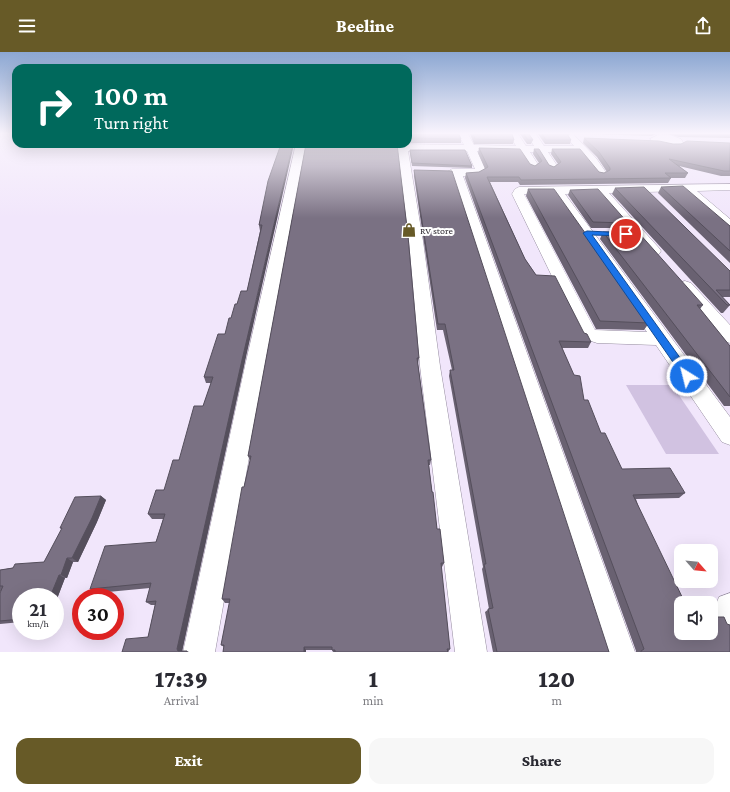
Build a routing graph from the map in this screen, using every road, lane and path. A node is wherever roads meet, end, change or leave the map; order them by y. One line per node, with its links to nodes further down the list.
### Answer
1 (297, 162): 29 (street)
2 (409, 162): 30 (street)
3 (444, 162): 10 (street)
4 (475, 162): 10 (street)
5 (531, 162): 8 (street)
6 (550, 162): 9 (street)
7 (592, 162): 11 (street)
8 (534, 166)
9 (553, 167)
10 (446, 168): 31 (street)
11 (602, 174)
12 (643, 188): 13 (street); 15 (street); 17 (street)
13 (686, 188): 14 (street); 18 (street)
14 (729, 188)
15 (599, 189): 16 (street); 20 (street)
16 (556, 190): 24 (street); 24 (street)
17 (654, 200)
18 (730, 226)
19 (624, 234): 20 (street)
20 (640, 234): 21 (street)
21 (665, 263)
22 (675, 274): 23 (street)
23 (730, 337)
24 (661, 339): 25 (street)
25 (722, 412): 26 (street)
26 (730, 435)
27 (730, 608): 28 (street)
28 (730, 615)
29 (199, 652)
30 (471, 652)
31 (619, 652)

